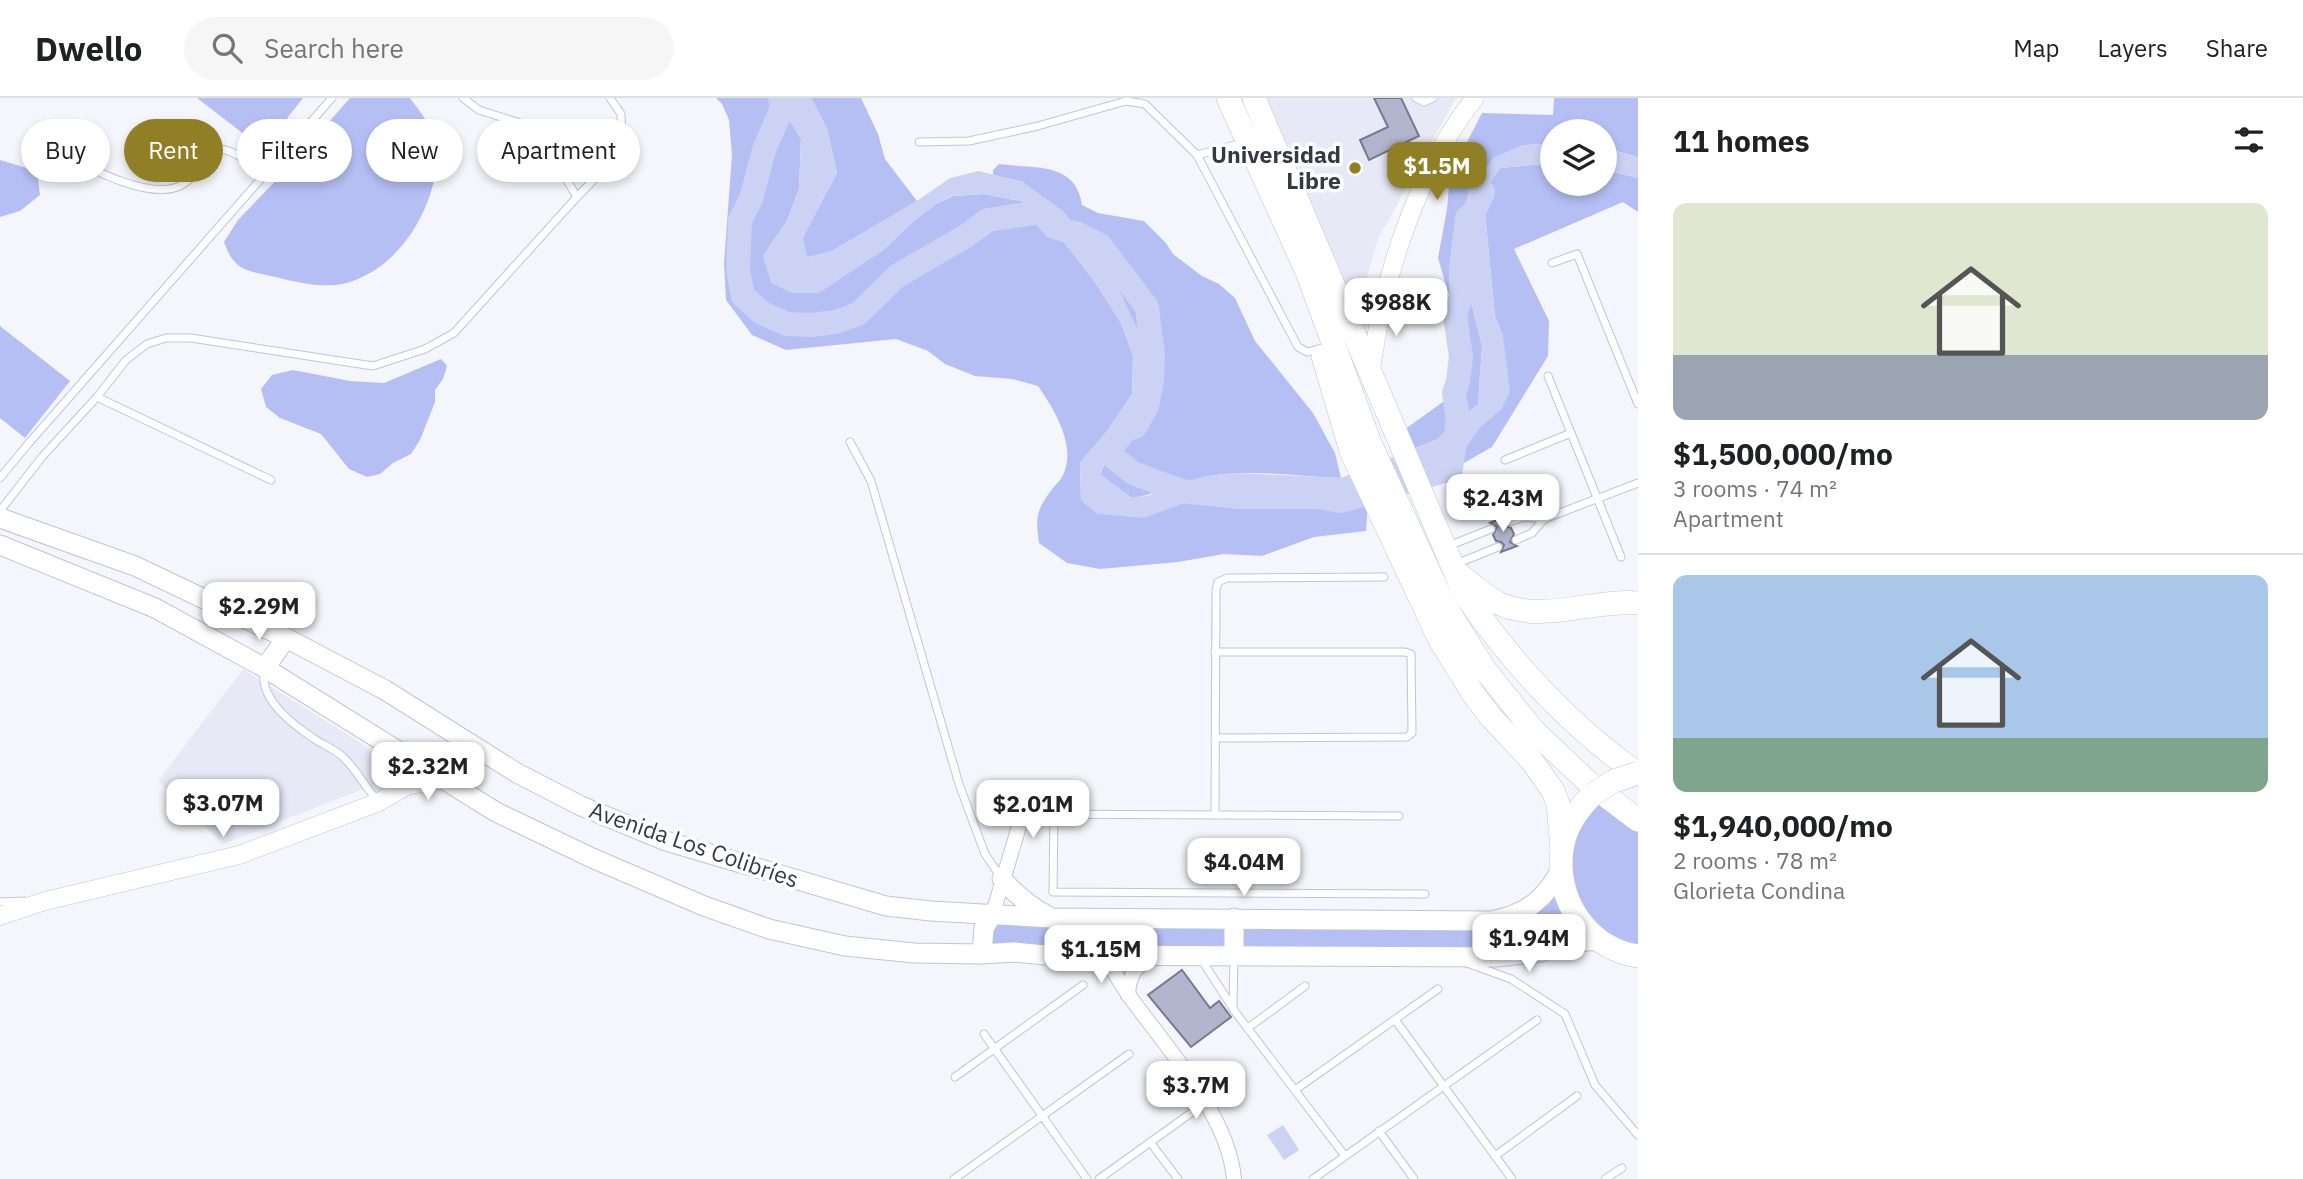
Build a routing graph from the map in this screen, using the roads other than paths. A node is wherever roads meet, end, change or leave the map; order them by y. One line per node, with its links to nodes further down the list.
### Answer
1 (332, 98): 9 (lane)
2 (463, 98): 16 (lane)
3 (610, 98): 16 (lane)
4 (1227, 98): 11 (highway)
5 (1254, 98): 20 (highway)
6 (1416, 98): 7 (lane)
7 (1433, 98)
8 (1475, 98): 19 (street)
9 (313, 119)
10 (919, 142): 12 (lane)
11 (1247, 142): 12 (lane); 18 (highway)
12 (1197, 155): 21 (lane)
13 (237, 156): 14 (lane)
14 (110, 176)
15 (257, 182): 30 (lane)
16 (577, 197): 24 (lane)
17 (1552, 264): 25 (lane)
18 (1307, 272): 21 (highway); 28 (highway)
19 (1384, 298): 20 (street); 22 (street)
20 (1342, 303): 22 (highway)
21 (1321, 348): 28 (highway)
22 (1370, 372): 44 (highway)
23 (1548, 376): 26 (lane)
24 (97, 397): 31 (lane); 34 (lane)
25 (1638, 404)
26 (1571, 433): 29 (lane); 33 (lane)
27 (850, 442): 63 (lane)
28 (1360, 447): 35 (highway)
29 (1506, 460)
30 (0, 478)
31 (271, 480)
32 (1638, 483): 33 (lane)
33 (1598, 499): 37 (lane); 43 (lane)
34 (0, 511)
35 (1392, 514): 61 (highway); 62 (highway)
36 (0, 518): 47 (main road, Avenida Los Colibríes)
37 (1544, 519): 38 (lane); 40 (lane)
38 (1509, 522)
39 (1491, 529): 44 (lane)
40 (1516, 540)
41 (0, 545): 49 (main road, Avenida Los Colibríes)
42 (1498, 547): 44 (lane)
43 (1621, 556)
44 (1450, 561): 46 (highway); 52 (highway)
45 (1384, 578): 48 (lane)
46 (1638, 603)
47 (286, 638): 49 (main road); 67 (main road, Avenida Los Colibríes)
48 (1215, 652): 50 (lane); 50 (lane)
49 (265, 668): 51 (main road, Avenida Los Colibríes); 56 (lane)
50 (1215, 738): 59 (lane)
51 (397, 751): 53 (main road, Avenida Los Colibríes); 54 (street)
52 (1638, 774): 62 (highway, bridge)
53 (444, 779): 54 (street); 72 (main road, Avenida Los Colibríes)
54 (406, 786): 56 (street)
55 (1030, 790): 57 (street)
56 (379, 802): 65 (street)
57 (1023, 814): 58 (lane); 63 (street)
58 (1054, 814): 59 (lane); 64 (lane)
59 (1215, 815): 60 (lane)
60 (1399, 817)
61 (1638, 820)
62 (1561, 859): 70 (main road, Avenida Los Colibríes); 71 (highway)
63 (1002, 879): 67 (street); 69 (main road)
64 (1425, 894)
65 (46, 901): 66 (lane); 68 (street)
66 (0, 902)
67 (993, 913): 69 (main road, Avenida Los Colibríes); 72 (main road)
68 (0, 916)
69 (1052, 918): 70 (main road, Avenida Los Colibríes)
70 (1234, 918): 76 (main road)
71 (1618, 949): 77 (main road, Avenida Los Colibríes); 78 (highway)
72 (982, 954): 73 (main road, Avenida Los Colibríes)
73 (1104, 956): 74 (main road, Avenida Los Colibríes); 82 (street)
74 (1156, 956): 75 (main road, Avenida Los Colibríes); 82 (street)
75 (1199, 956): 76 (main road, Avenida Los Colibríes); 83 (lane)
76 (1234, 956): 77 (main road, Avenida Los Colibríes); 83 (lane)
77 (1457, 958): 97 (lane)
78 (1638, 972)
79 (1083, 985): 88 (lane)
80 (1305, 986): 86 (lane)
81 (1438, 989): 85 (lane)
82 (1128, 995): 94 (street)
83 (1233, 1008): 86 (lane)
84 (1537, 1020): 91 (lane)
85 (1396, 1021): 91 (lane); 92 (lane)
86 (1248, 1028): 92 (lane)
87 (984, 1034): 88 (lane)
88 (994, 1048): 90 (lane); 95 (lane)
89 (1129, 1054): 95 (lane)
90 (955, 1077)
91 (1443, 1085): 96 (lane); 100 (lane)
92 (1295, 1090): 99 (lane)
93 (1577, 1096): 100 (lane)
94 (1205, 1103): 98 (lane); 107 (street)
95 (1043, 1117): 103 (lane); 104 (lane)
96 (1379, 1131): 99 (lane); 108 (lane)
97 (1638, 1135)
98 (1150, 1142): 105 (lane); 106 (lane)
99 (1345, 1156): 102 (lane)
100 (1495, 1156): 109 (lane)
101 (1622, 1168): 110 (lane)
102 (1315, 1178)
103 (954, 1179)
104 (1087, 1179)
105 (1099, 1179)
106 (1178, 1179)
107 (1234, 1179)
108 (1414, 1179)
109 (1512, 1179)
110 (1605, 1179)

